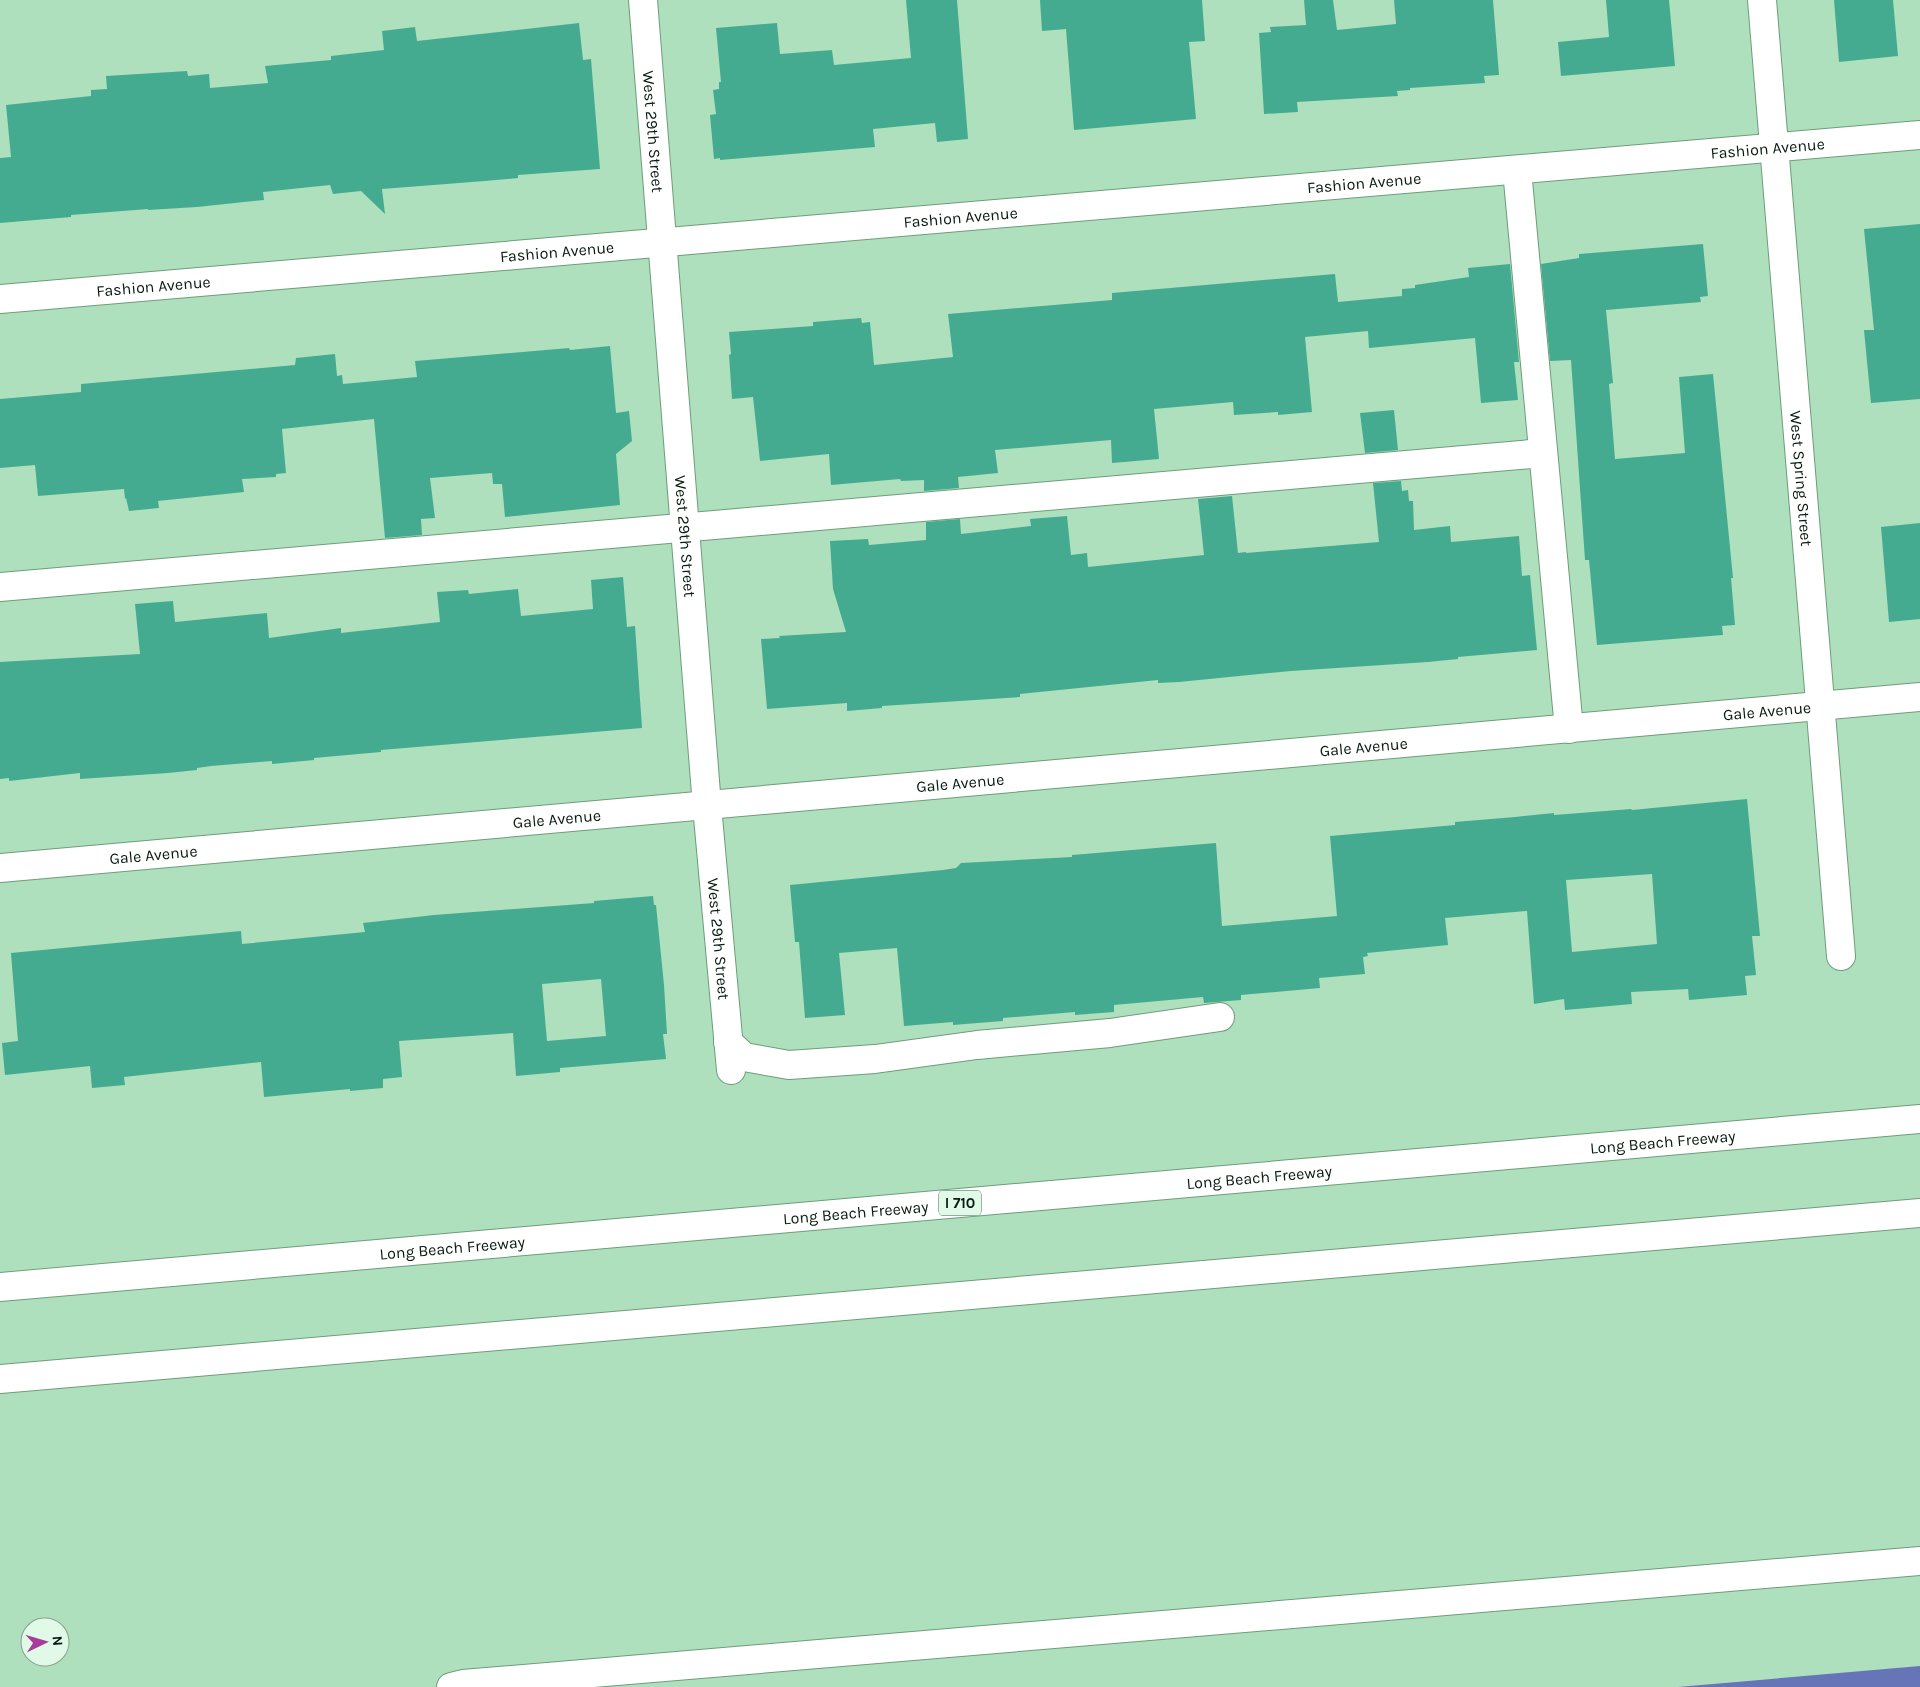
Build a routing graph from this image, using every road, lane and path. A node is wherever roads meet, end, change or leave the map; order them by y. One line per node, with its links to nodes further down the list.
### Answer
1 (643, 0): 6 (main road, West 29th Street)
2 (1762, 0): 4 (main road, West Spring Street)
3 (1920, 135): 4 (main road, Fashion Avenue)
4 (1774, 148): 5 (main road, Fashion Avenue); 12 (main road, West Spring Street)
5 (1517, 170): 6 (main road, Fashion Avenue); 8 (main road)
6 (662, 243): 7 (main road, Fashion Avenue); 9 (main road, West 29th Street)
7 (0, 299)
8 (1543, 453): 9 (main road); 13 (main road)
9 (685, 528): 10 (main road); 14 (main road, West 29th Street)
10 (0, 587)
11 (1920, 697): 12 (main road, Gale Avenue)
12 (1820, 706): 13 (main road, Gale Avenue); 16 (main road, West Spring Street)
13 (1569, 728): 14 (main road, Gale Avenue)
14 (707, 806): 15 (main road, Gale Avenue); 18 (main road, West 29th Street)
15 (0, 868)
16 (1841, 956)
17 (1220, 1018): 18 (main road)
18 (728, 1042): 19 (main road, West 29th Street)
19 (731, 1070)
20 (1920, 1119): 22 (main road, Long Beach Freeway / I 710)
21 (1920, 1214): 23 (main road)
22 (0, 1287)
23 (0, 1379)
24 (1920, 1562): 25 (main road)
25 (451, 1687)

